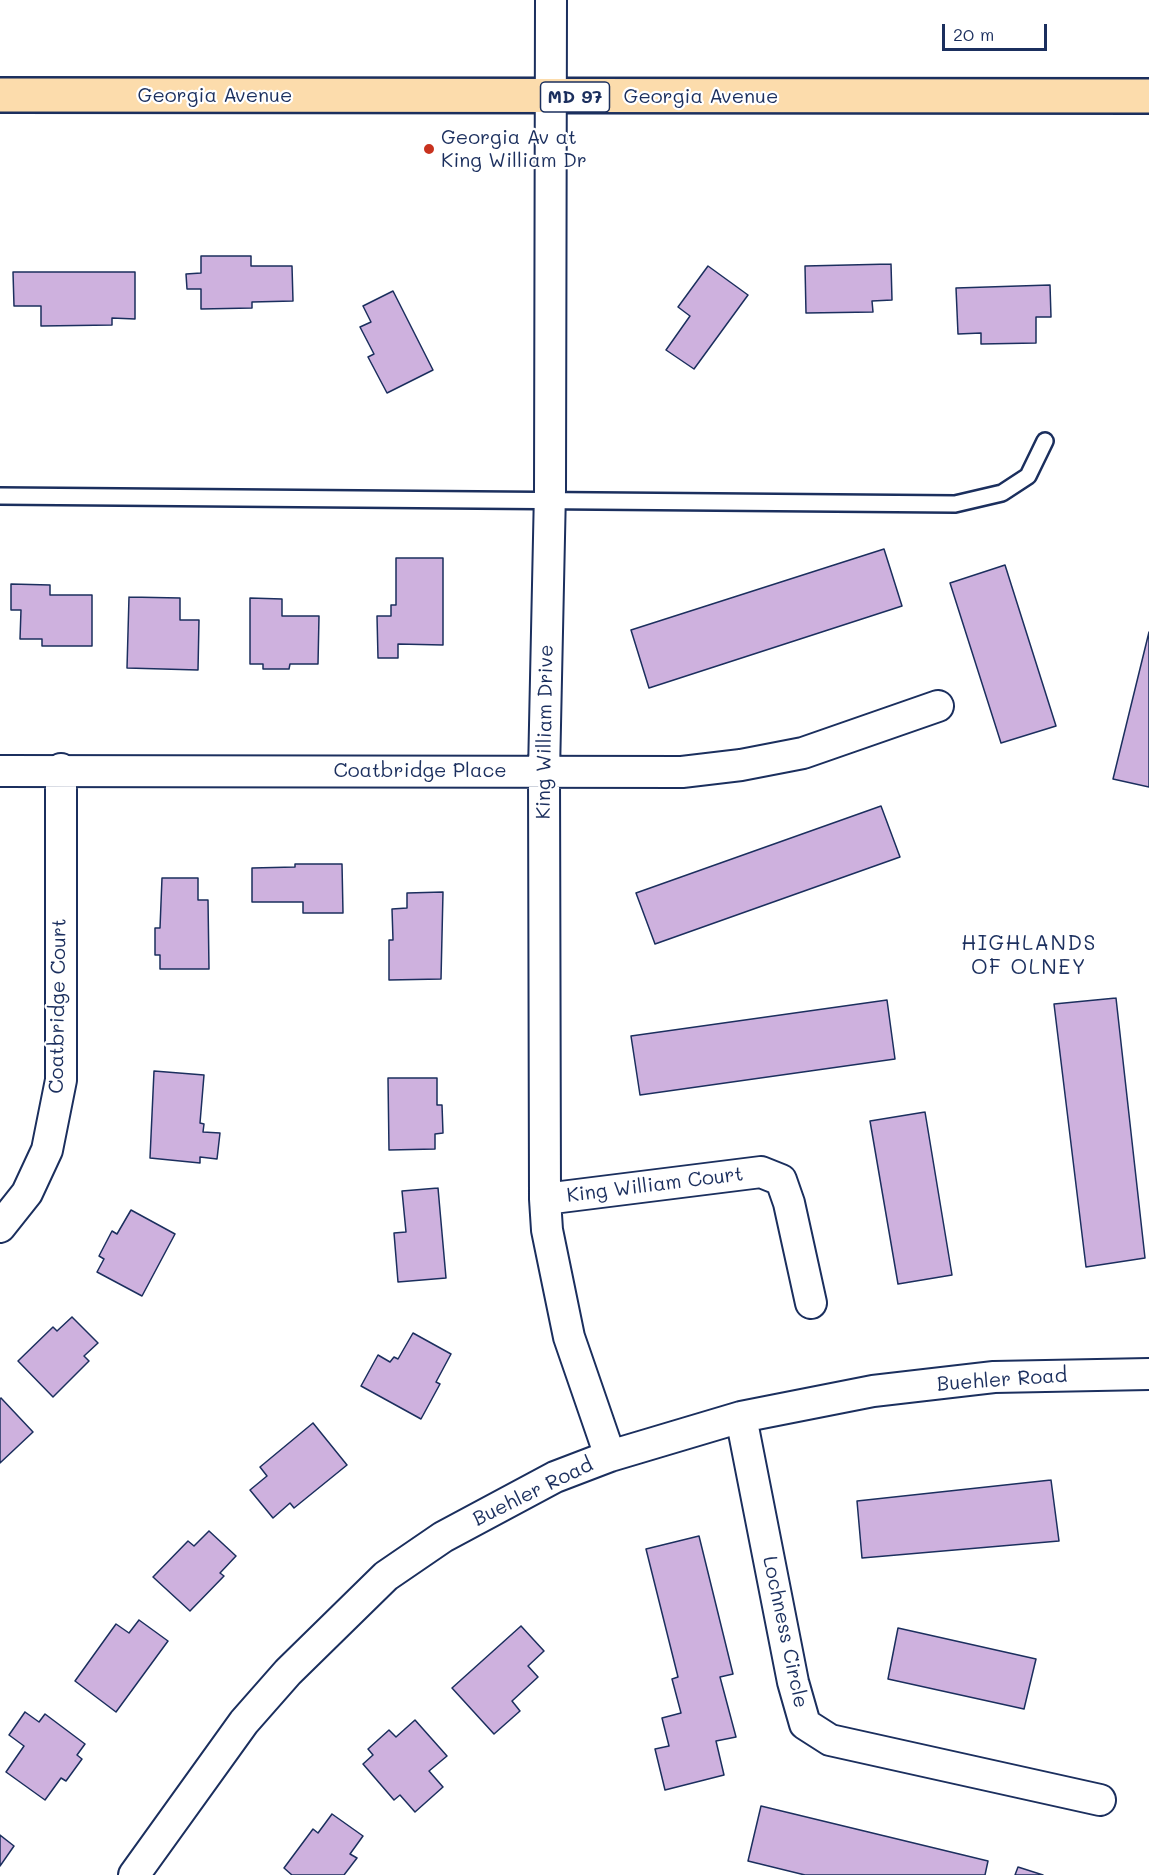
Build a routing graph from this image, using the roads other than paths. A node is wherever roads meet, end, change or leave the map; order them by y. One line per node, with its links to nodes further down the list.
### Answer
1 (551, 0): 4 (street, King William Drive)
2 (0, 95): 4 (main road, Georgia Avenue / MD 97)
3 (1149, 96): 4 (main road, Georgia Avenue / MD 97)
4 (551, 97): 7 (street, King William Drive)
5 (1045, 441): 7 (lane)
6 (0, 496): 7 (lane)
7 (550, 502): 11 (street, King William Drive)
8 (938, 706): 11 (street, Coatbridge Place)
9 (61, 769): 10 (street, Coatbridge Place); 11 (street, Coatbridge Place); 13 (street, Coatbridge Court)
10 (0, 771)
11 (544, 772): 12 (street, King William Drive)
12 (545, 1199): 14 (street, King William Court); 17 (street, King William Drive)
13 (0, 1227)
14 (811, 1303)
15 (1149, 1374): 16 (street, Buehler Road)
16 (741, 1417): 17 (street, Buehler Road); 18 (street, Lochness Circle)
17 (610, 1456): 19 (street, Buehler Road)
18 (1100, 1800)
19 (134, 1875)

